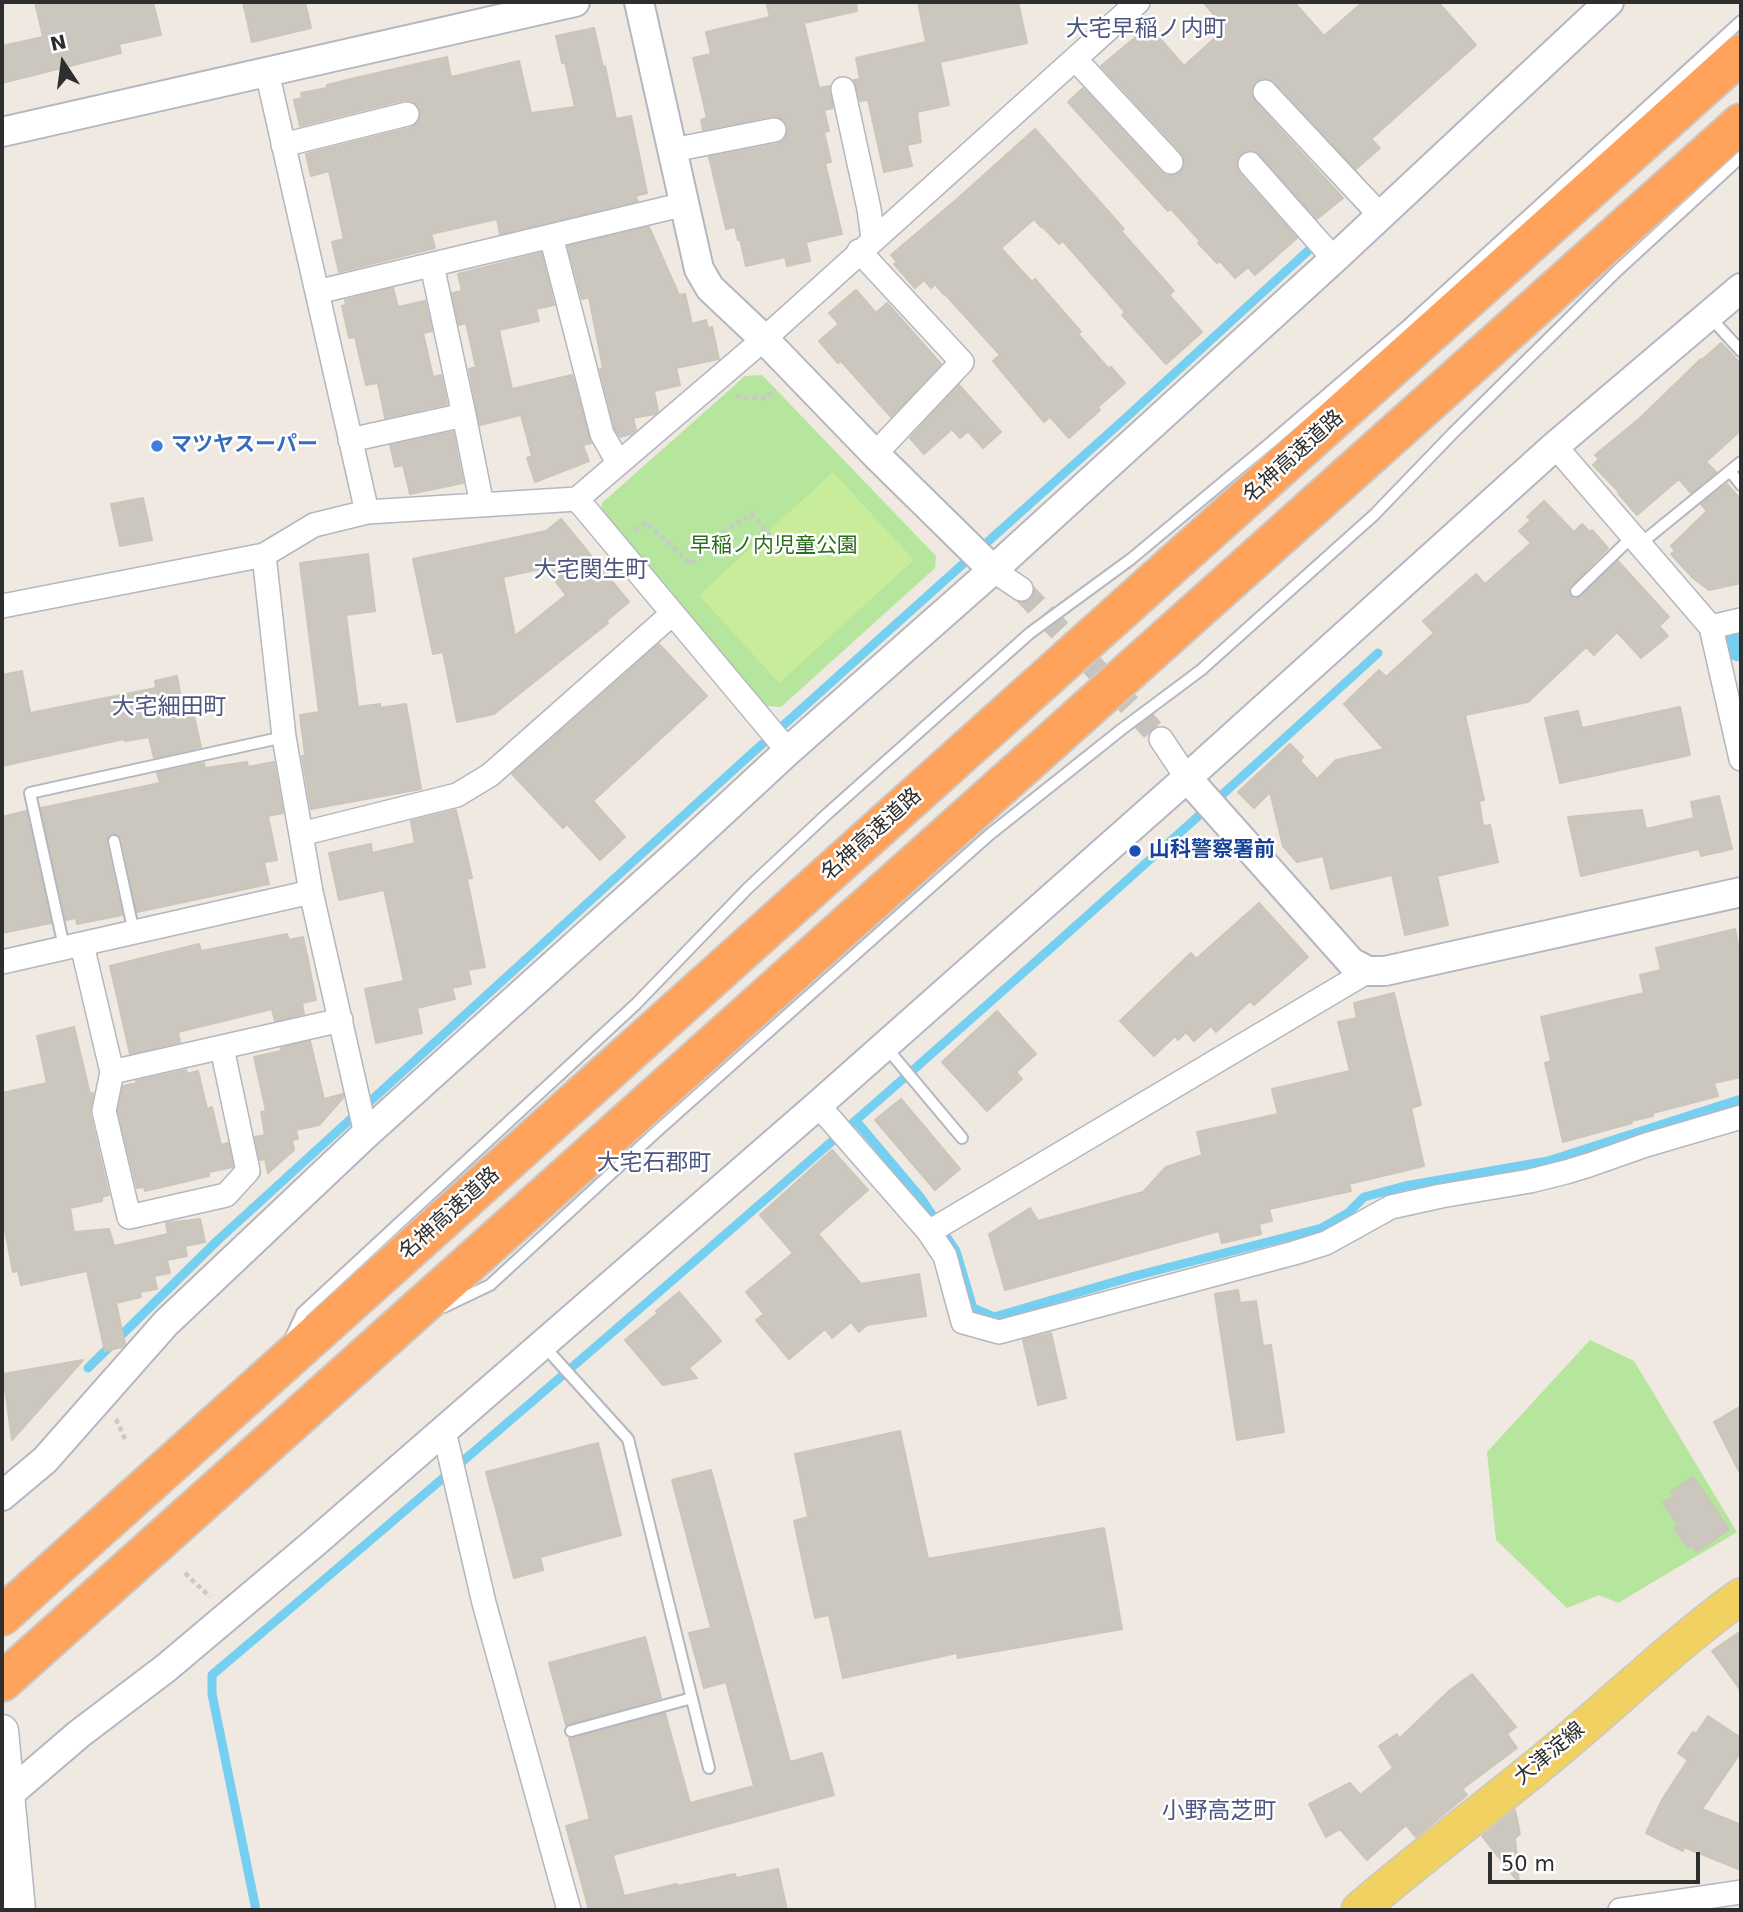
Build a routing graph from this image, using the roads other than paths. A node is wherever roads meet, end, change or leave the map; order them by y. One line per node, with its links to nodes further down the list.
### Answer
1 (575, 2): 8 (street)
2 (639, 2): 16 (street)
3 (1138, 2): 7 (street)
4 (1609, 2): 21 (street)
5 (1741, 21): 77 (lane)
6 (1741, 54): 77 (highway, 名神高速道路)
7 (1074, 59): 18 (street); 23 (street)
8 (267, 72): 14 (street); 15 (street)
9 (843, 89): 23 (street)
10 (1265, 92): 21 (street)
11 (407, 114): 15 (street)
12 (1741, 123): 75 (highway)
13 (774, 130): 16 (street)
14 (2, 132)
15 (283, 145): 27 (street)
16 (673, 150): 20 (street)
17 (1741, 157): 73 (lane)
18 (1171, 162)
19 (1250, 163): 24 (street)
20 (685, 204): 22 (street); 29 (street)
21 (1380, 215): 24 (street)
22 (551, 236): 25 (street); 35 (street)
23 (866, 245): 29 (street); 34 (street)
24 (1334, 259): 44 (street)
25 (432, 265): 27 (street); 31 (street)
26 (1741, 288): 28 (street)
27 (317, 292): 32 (street)
28 (1709, 316): 30 (lane); 33 (street)
29 (764, 338): 34 (street); 35 (street)
30 (1741, 351)
31 (464, 415): 32 (street); 40 (street)
32 (350, 440): 41 (street)
33 (1555, 446): 42 (street); 55 (street)
34 (875, 454): 44 (street)
35 (618, 462): 39 (street)
36 (1741, 462): 37 (lane)
37 (1730, 471): 38 (lane); 42 (lane)
38 (1741, 485)
39 (577, 499): 40 (street); 48 (street)
40 (482, 505): 41 (street)
41 (367, 512): 43 (street)
42 (1637, 540): 46 (lane); 50 (street)
43 (264, 555): 47 (street); 51 (street)
44 (993, 570): 45 (street); 53 (street)
45 (1021, 589)
46 (1576, 591)
47 (2, 606)
48 (673, 614): 53 (street); 56 (street)
49 (1741, 620): 50 (street)
50 (1711, 627): 54 (street)
51 (284, 737): 56 (street); 61 (lane)
52 (1161, 738): 55 (street)
53 (788, 751): 70 (street)
54 (1741, 759)
55 (1187, 778): 63 (street); 66 (street)
56 (301, 834): 59 (street)
57 (114, 841): 60 (lane)
58 (1741, 891): 63 (street)
59 (310, 892): 60 (street); 64 (street)
60 (134, 933): 61 (street)
61 (73, 946): 62 (street); 67 (street)
62 (2, 962)
63 (1368, 971): 72 (street)
64 (341, 1020): 65 (street); 70 (street)
65 (222, 1048): 67 (street); 67 (street)
66 (894, 1056): 69 (street); 71 (lane)
67 (112, 1072)
68 (1741, 1117): 72 (street)
69 (834, 1123): 72 (street); 76 (street)
70 (366, 1133): 79 (street)
71 (962, 1138)
72 (929, 1232)
73 (434, 1312)
74 (423, 1318): 75 (lane)
75 (389, 1335): 82 (highway)
76 (552, 1355): 78 (street); 83 (lane)
77 (274, 1371): 81 (highway, 名神高速道路)
78 (444, 1431): 87 (street); 91 (street)
79 (2, 1496)
80 (1741, 1597): 89 (main road, 大津淀線)
81 (15, 1604)
82 (2, 1682)
83 (692, 1698): 85 (lane); 86 (lane)
84 (2, 1731): 87 (main road)
85 (571, 1731)
86 (709, 1768)
87 (5, 1798): 90 (main road)
88 (1741, 1892): 92 (street)
89 (1375, 1906)
90 (19, 1910)
91 (569, 1910)
92 (1620, 1910)

